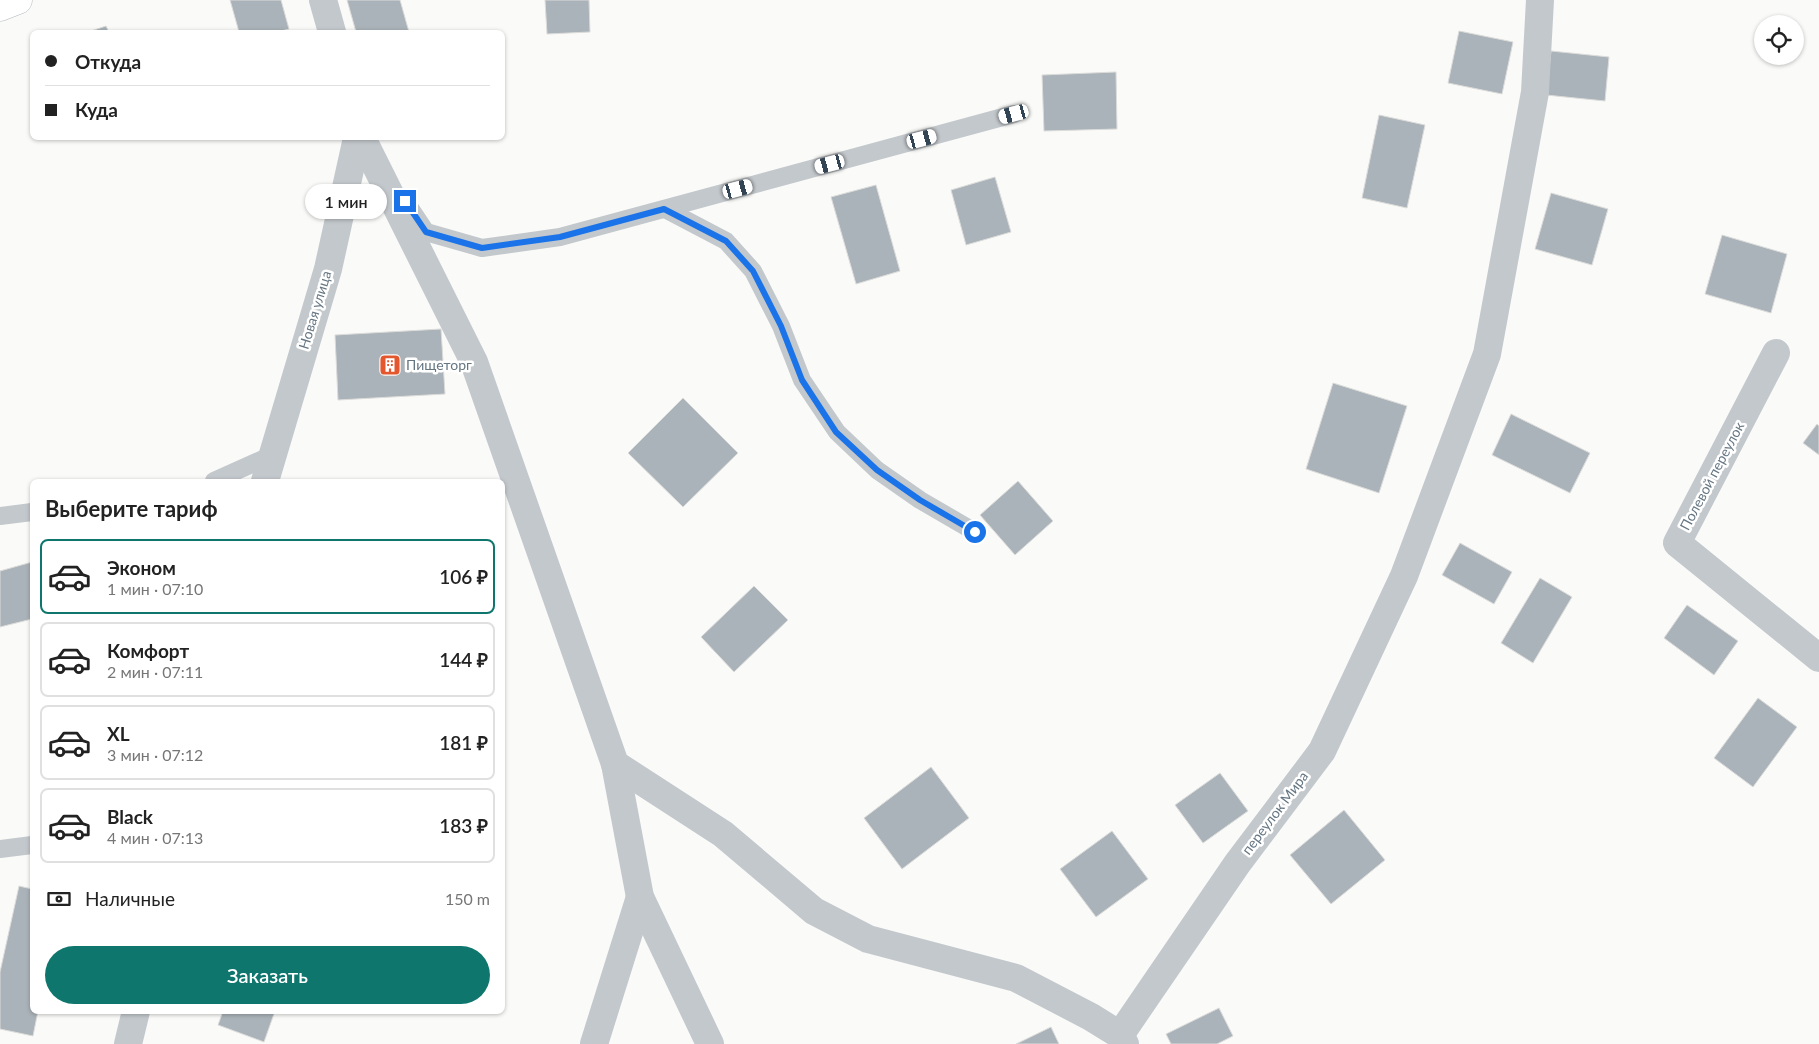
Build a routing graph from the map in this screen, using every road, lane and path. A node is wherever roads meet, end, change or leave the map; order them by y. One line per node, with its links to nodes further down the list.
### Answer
1 (18, 0): 4 (street)
2 (323, 0): 5 (street)
3 (1540, 0): 24 (street, переулок Мира)
4 (0, 7)
5 (331, 30)
6 (1014, 114): 10 (lane)
7 (356, 140): 12 (street, Новая улица)
8 (363, 140): 10 (lane)
9 (363, 140): 19 (street)
10 (664, 209): 17 (lane)
11 (1776, 353): 18 (street, Полевой переулок)
12 (272, 455): 13 (lane); 14 (street, Новая улица)
13 (218, 479)
14 (266, 479)
15 (30, 512): 16 (lane)
16 (0, 516)
17 (975, 532)
18 (1819, 658)
19 (615, 764): 22 (street); 24 (street)
20 (30, 846): 21 (lane)
21 (0, 849)
22 (640, 897): 26 (street); 27 (street)
23 (135, 1014): 25 (street)
24 (1123, 1039)
25 (128, 1044)
26 (594, 1044)
27 (710, 1044)

